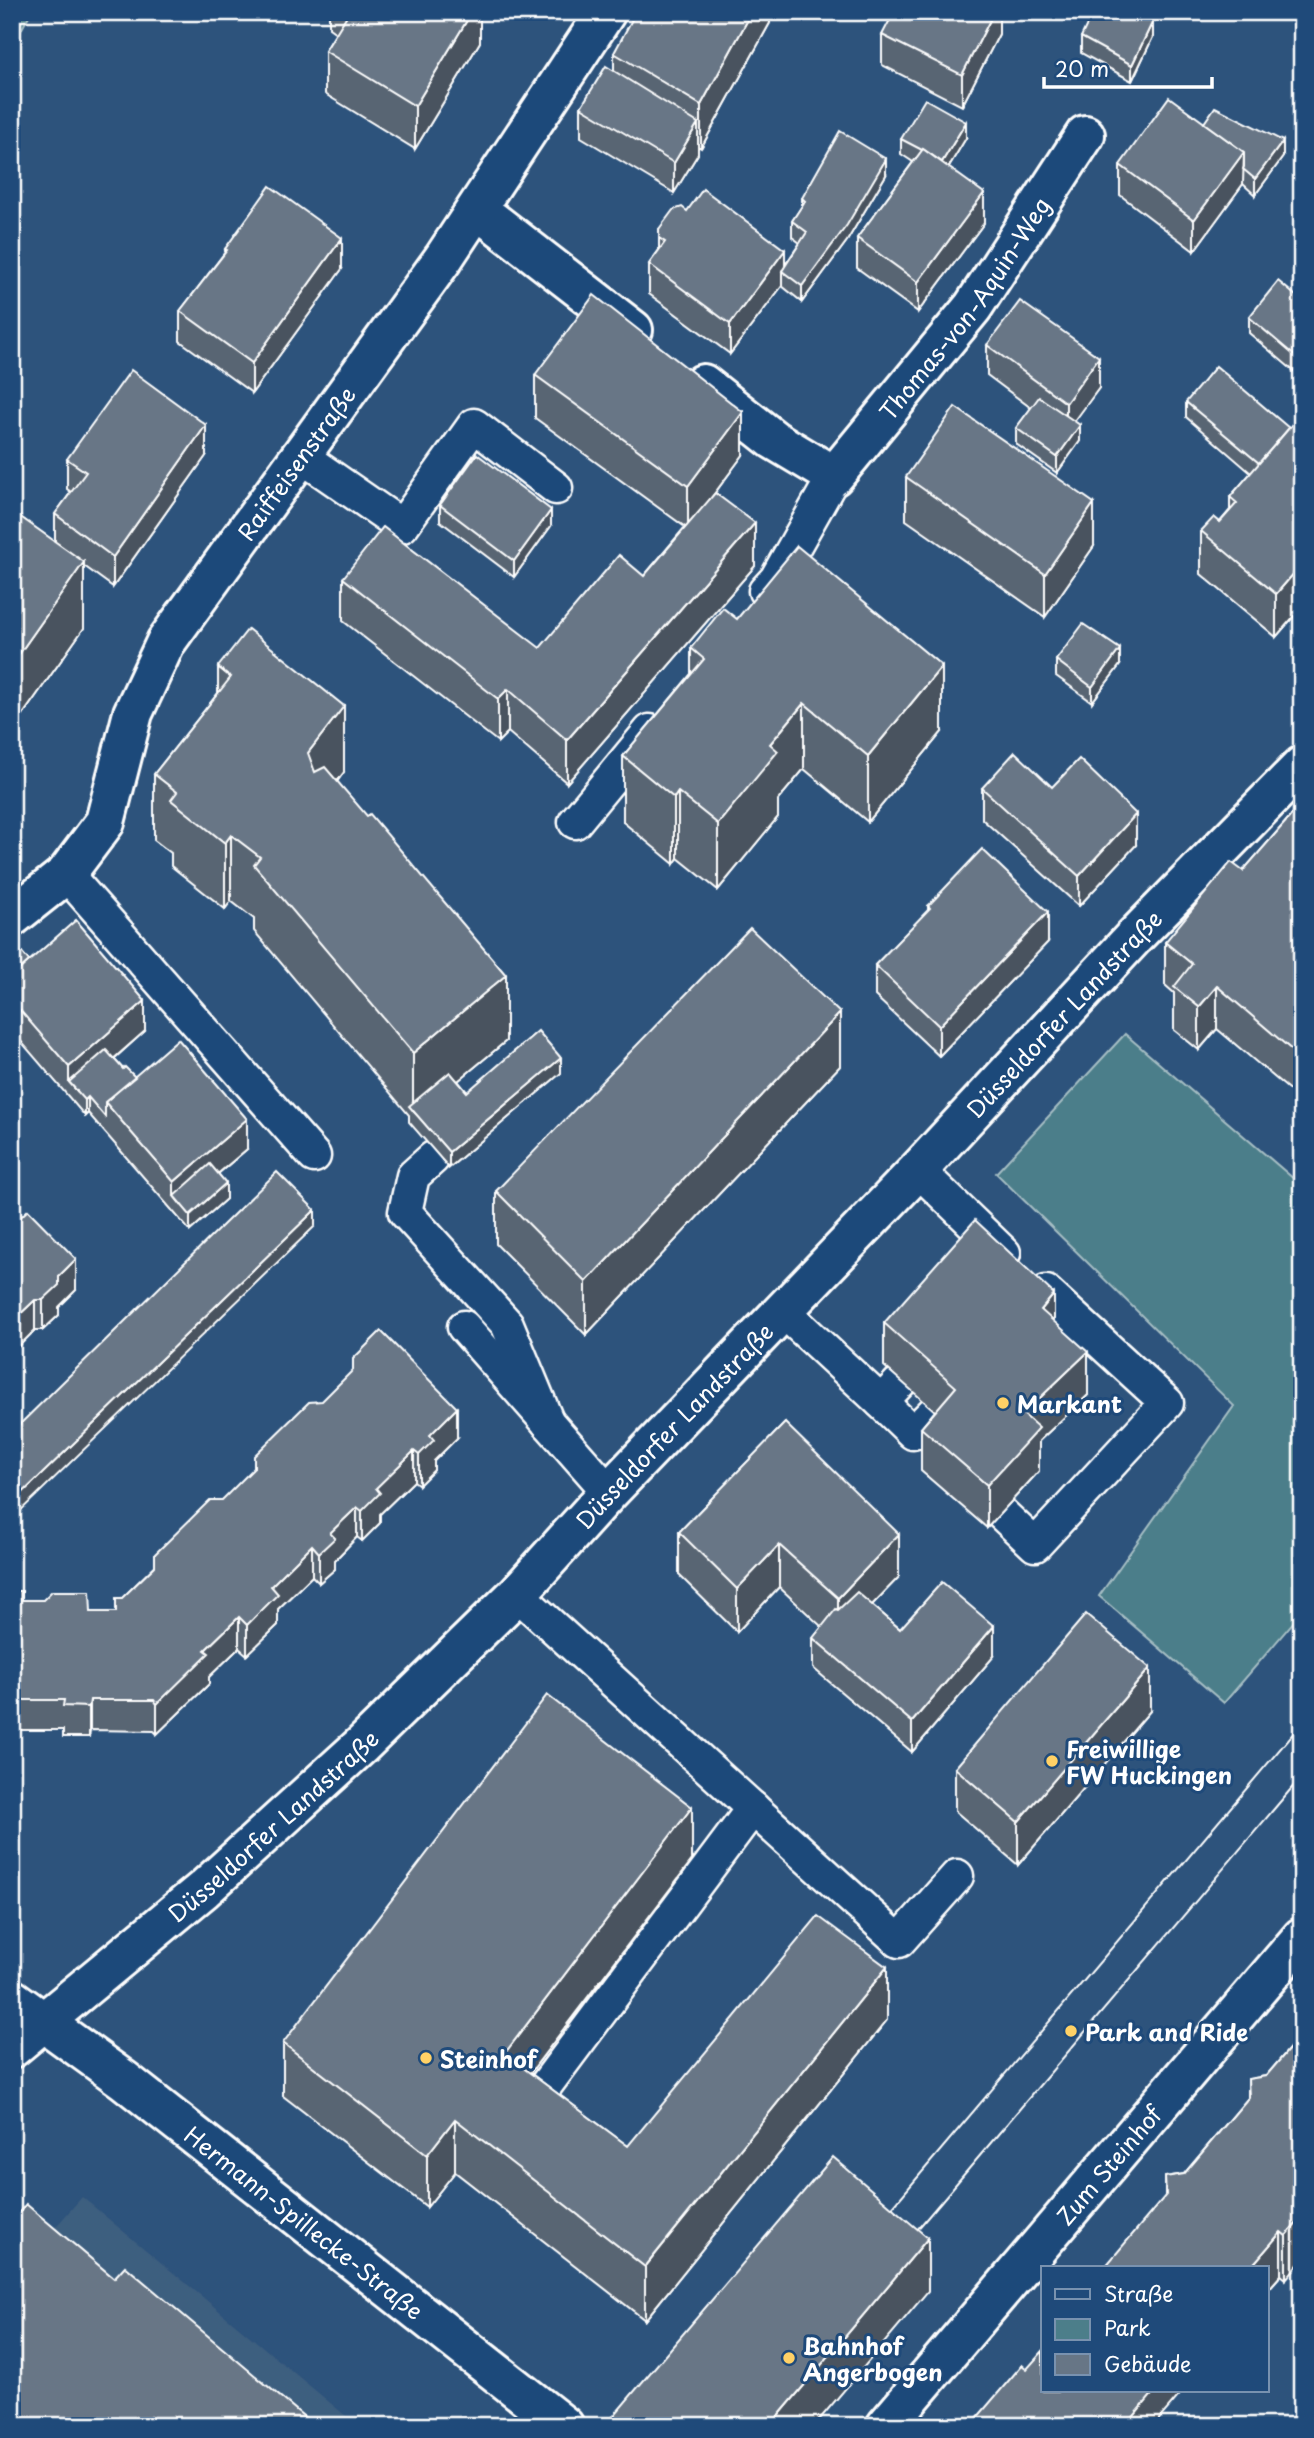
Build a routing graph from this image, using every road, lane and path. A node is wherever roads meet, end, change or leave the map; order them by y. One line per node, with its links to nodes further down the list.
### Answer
1 (606, 12): 3 (street, Raiffeisenstraße)
2 (1085, 135): 5 (street, Thomas-von-Aquin-Weg)
3 (477, 209): 4 (street, Raiffeisenstraße); 5 (street)
4 (301, 456): 6 (lane); 11 (street, Raiffeisenstraße)
5 (834, 476): 7 (lane, Thomas-von-Aquin-Weg)
6 (556, 488)
7 (750, 610)
8 (671, 705): 10 (lane)
9 (1298, 777): 15 (street, Düsseldorfer Landstraße)
10 (575, 822)
11 (66, 874): 12 (street, Raiffeisenstraße); 13 (lane)
12 (12, 917)
13 (314, 1156)
14 (433, 1158): 18 (lane)
15 (918, 1170): 16 (street, Düsseldorfer Landstraße); 21 (lane)
16 (782, 1310): 19 (lane); 20 (street, Düsseldorfer Landstraße)
17 (464, 1327): 18 (lane)
18 (548, 1423): 20 (lane)
19 (928, 1432)
20 (609, 1493): 22 (street, Düsseldorfer Landstraße)
21 (1000, 1512)
22 (517, 1594): 23 (lane); 27 (street, Düsseldorfer Landstraße)
23 (752, 1808): 24 (lane); 29 (lane)
24 (957, 1876)
25 (1302, 1937): 31 (street, Zum Steinhof)
26 (12, 1999): 27 (street)
27 (44, 2022): 28 (street, Düsseldorfer Landstraße); 30 (street, Hermann-Spillecke-Straße)
28 (12, 2048)
29 (531, 2105)
30 (564, 2426)
31 (886, 2426)

